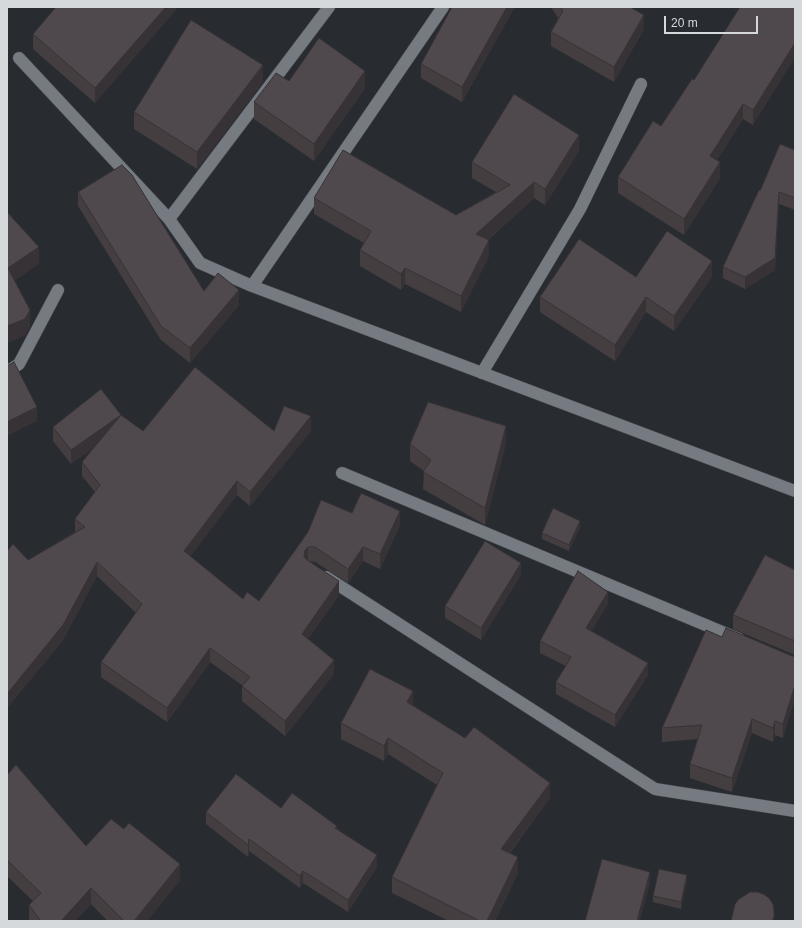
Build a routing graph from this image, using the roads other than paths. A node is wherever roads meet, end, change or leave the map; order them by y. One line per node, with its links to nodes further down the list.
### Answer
1 (329, 7): 5 (street)
2 (443, 7): 6 (street)
3 (19, 58): 5 (street)
4 (641, 84): 9 (street)
5 (169, 219): 6 (street)
6 (252, 286): 9 (street)
7 (58, 290): 8 (street)
8 (7, 372)
9 (482, 373): 11 (street)
10 (342, 473): 13 (street)
11 (795, 492)
12 (318, 572): 14 (street)
13 (751, 645)
14 (795, 811)

